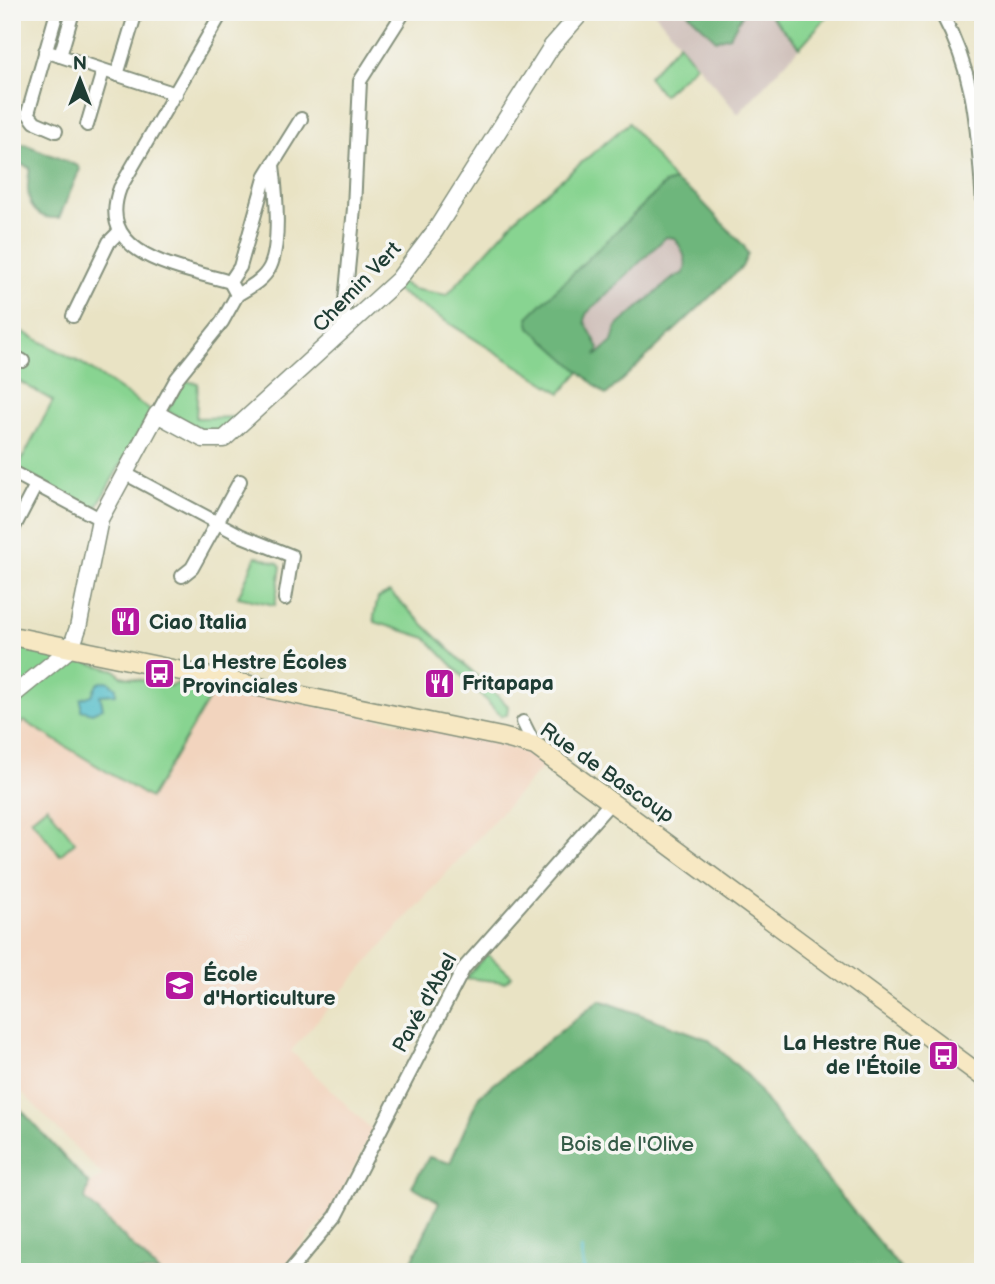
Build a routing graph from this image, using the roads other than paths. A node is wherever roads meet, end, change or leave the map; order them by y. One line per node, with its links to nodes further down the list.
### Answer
1 (57, 12): 10 (street)
2 (73, 12): 11 (street)
3 (136, 12): 13 (street)
4 (222, 12): 14 (street)
5 (404, 12): 24 (street)
6 (582, 12): 24 (street, Chemin Vert)
7 (941, 12): 19 (street)
8 (977, 12): 9 (street)
9 (983, 14)
10 (45, 51): 11 (street); 17 (street)
11 (60, 56): 12 (street)
12 (103, 71): 13 (street); 16 (street)
13 (117, 75): 14 (street)
14 (176, 94): 20 (street)
15 (301, 119): 18 (street)
16 (86, 125)
17 (55, 131)
18 (273, 165): 21 (street); 22 (street)
19 (983, 202)
20 (118, 233): 21 (street); 23 (street)
21 (230, 282): 22 (street)
22 (237, 295): 25 (street)
23 (73, 316)
24 (342, 334): 25 (street, Chemin Vert)
25 (158, 414): 27 (street)
26 (12, 472): 29 (street)
27 (124, 473): 30 (street); 31 (street)
28 (240, 481): 31 (street)
29 (36, 485): 30 (street); 32 (street)
30 (100, 519): 36 (street)
31 (217, 521): 33 (street); 34 (street)
32 (12, 531)
33 (182, 576)
34 (285, 599)
35 (12, 636): 36 (main road, Rue de Bascoup)
36 (71, 648): 37 (street); 39 (main road, Rue de Bascoup)
37 (12, 696)
38 (523, 722): 39 (street)
39 (535, 746): 40 (main road, Rue de Bascoup)
40 (611, 802): 41 (main road, Rue de Bascoup); 42 (street, Pavé d'Abel)
41 (983, 1077)
42 (289, 1272)

